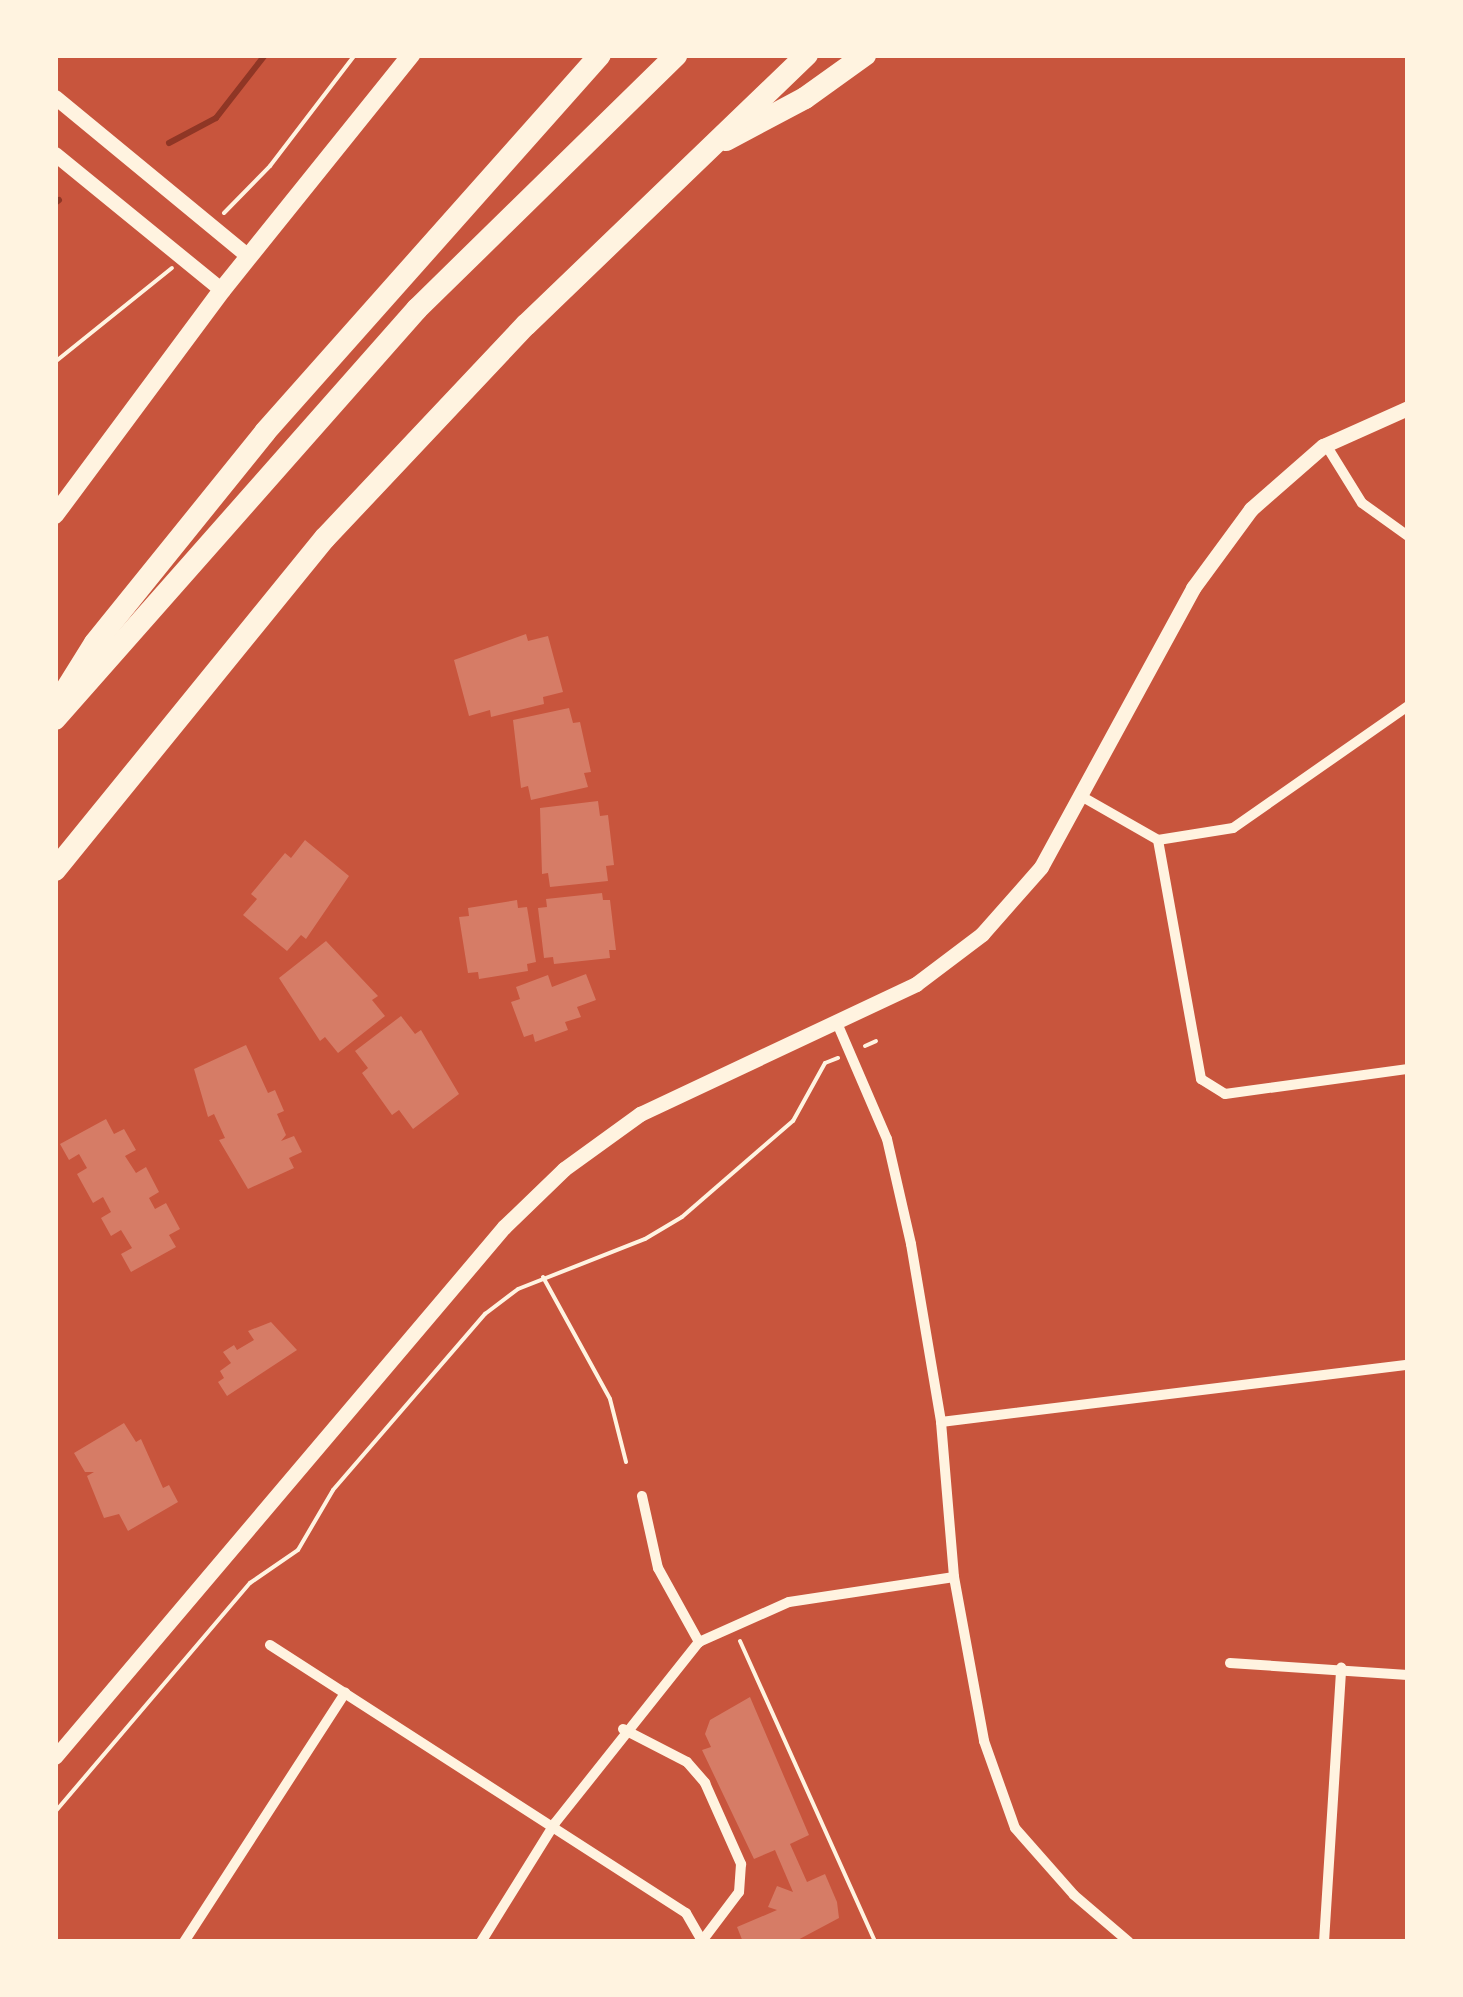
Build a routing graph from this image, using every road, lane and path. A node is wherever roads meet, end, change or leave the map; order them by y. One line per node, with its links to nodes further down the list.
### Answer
1 (355, 55): 10 (path)
2 (411, 55): 11 (main road)
3 (600, 55): 20 (highway)
4 (676, 55): 21 (highway)
5 (807, 55): 8 (highway)
6 (864, 55): 8 (highway)
7 (55, 96): 11 (street)
8 (706, 150): 24 (highway)
9 (55, 154): 13 (street)
10 (224, 214)
11 (249, 257): 13 (main road)
12 (175, 265): 14 (path)
13 (222, 290): 17 (main road)
14 (55, 362)
15 (1408, 408): 16 (street)
16 (1326, 445): 18 (street); 22 (street)
17 (55, 515)
18 (1408, 536)
19 (1408, 706): 23 (street)
20 (55, 707)
21 (55, 719)
22 (1081, 796): 23 (street); 25 (street)
23 (1158, 840): 27 (street)
24 (55, 870)
25 (838, 1023): 30 (street); 42 (street)
26 (826, 1063): 28 (path)
27 (1408, 1069)
28 (543, 1278): 31 (path); 43 (path)
29 (1408, 1365): 30 (street)
30 (941, 1422): 33 (street)
31 (626, 1462)
32 (642, 1496): 35 (street)
33 (954, 1578): 34 (street); 49 (street)
34 (734, 1626): 35 (street); 48 (path)
35 (700, 1642): 41 (street)
36 (270, 1645): 40 (street)
37 (1230, 1664): 38 (street)
38 (1342, 1668): 39 (street); 50 (street)
39 (1408, 1675)
40 (345, 1693): 44 (street); 46 (street)
41 (623, 1730): 44 (street); 45 (street)
42 (55, 1756)
43 (55, 1812)
44 (554, 1823): 45 (street); 47 (street)
45 (702, 1941)
46 (184, 1942)
47 (481, 1942)
48 (875, 1942)
49 (1130, 1942)
50 (1324, 1942)

